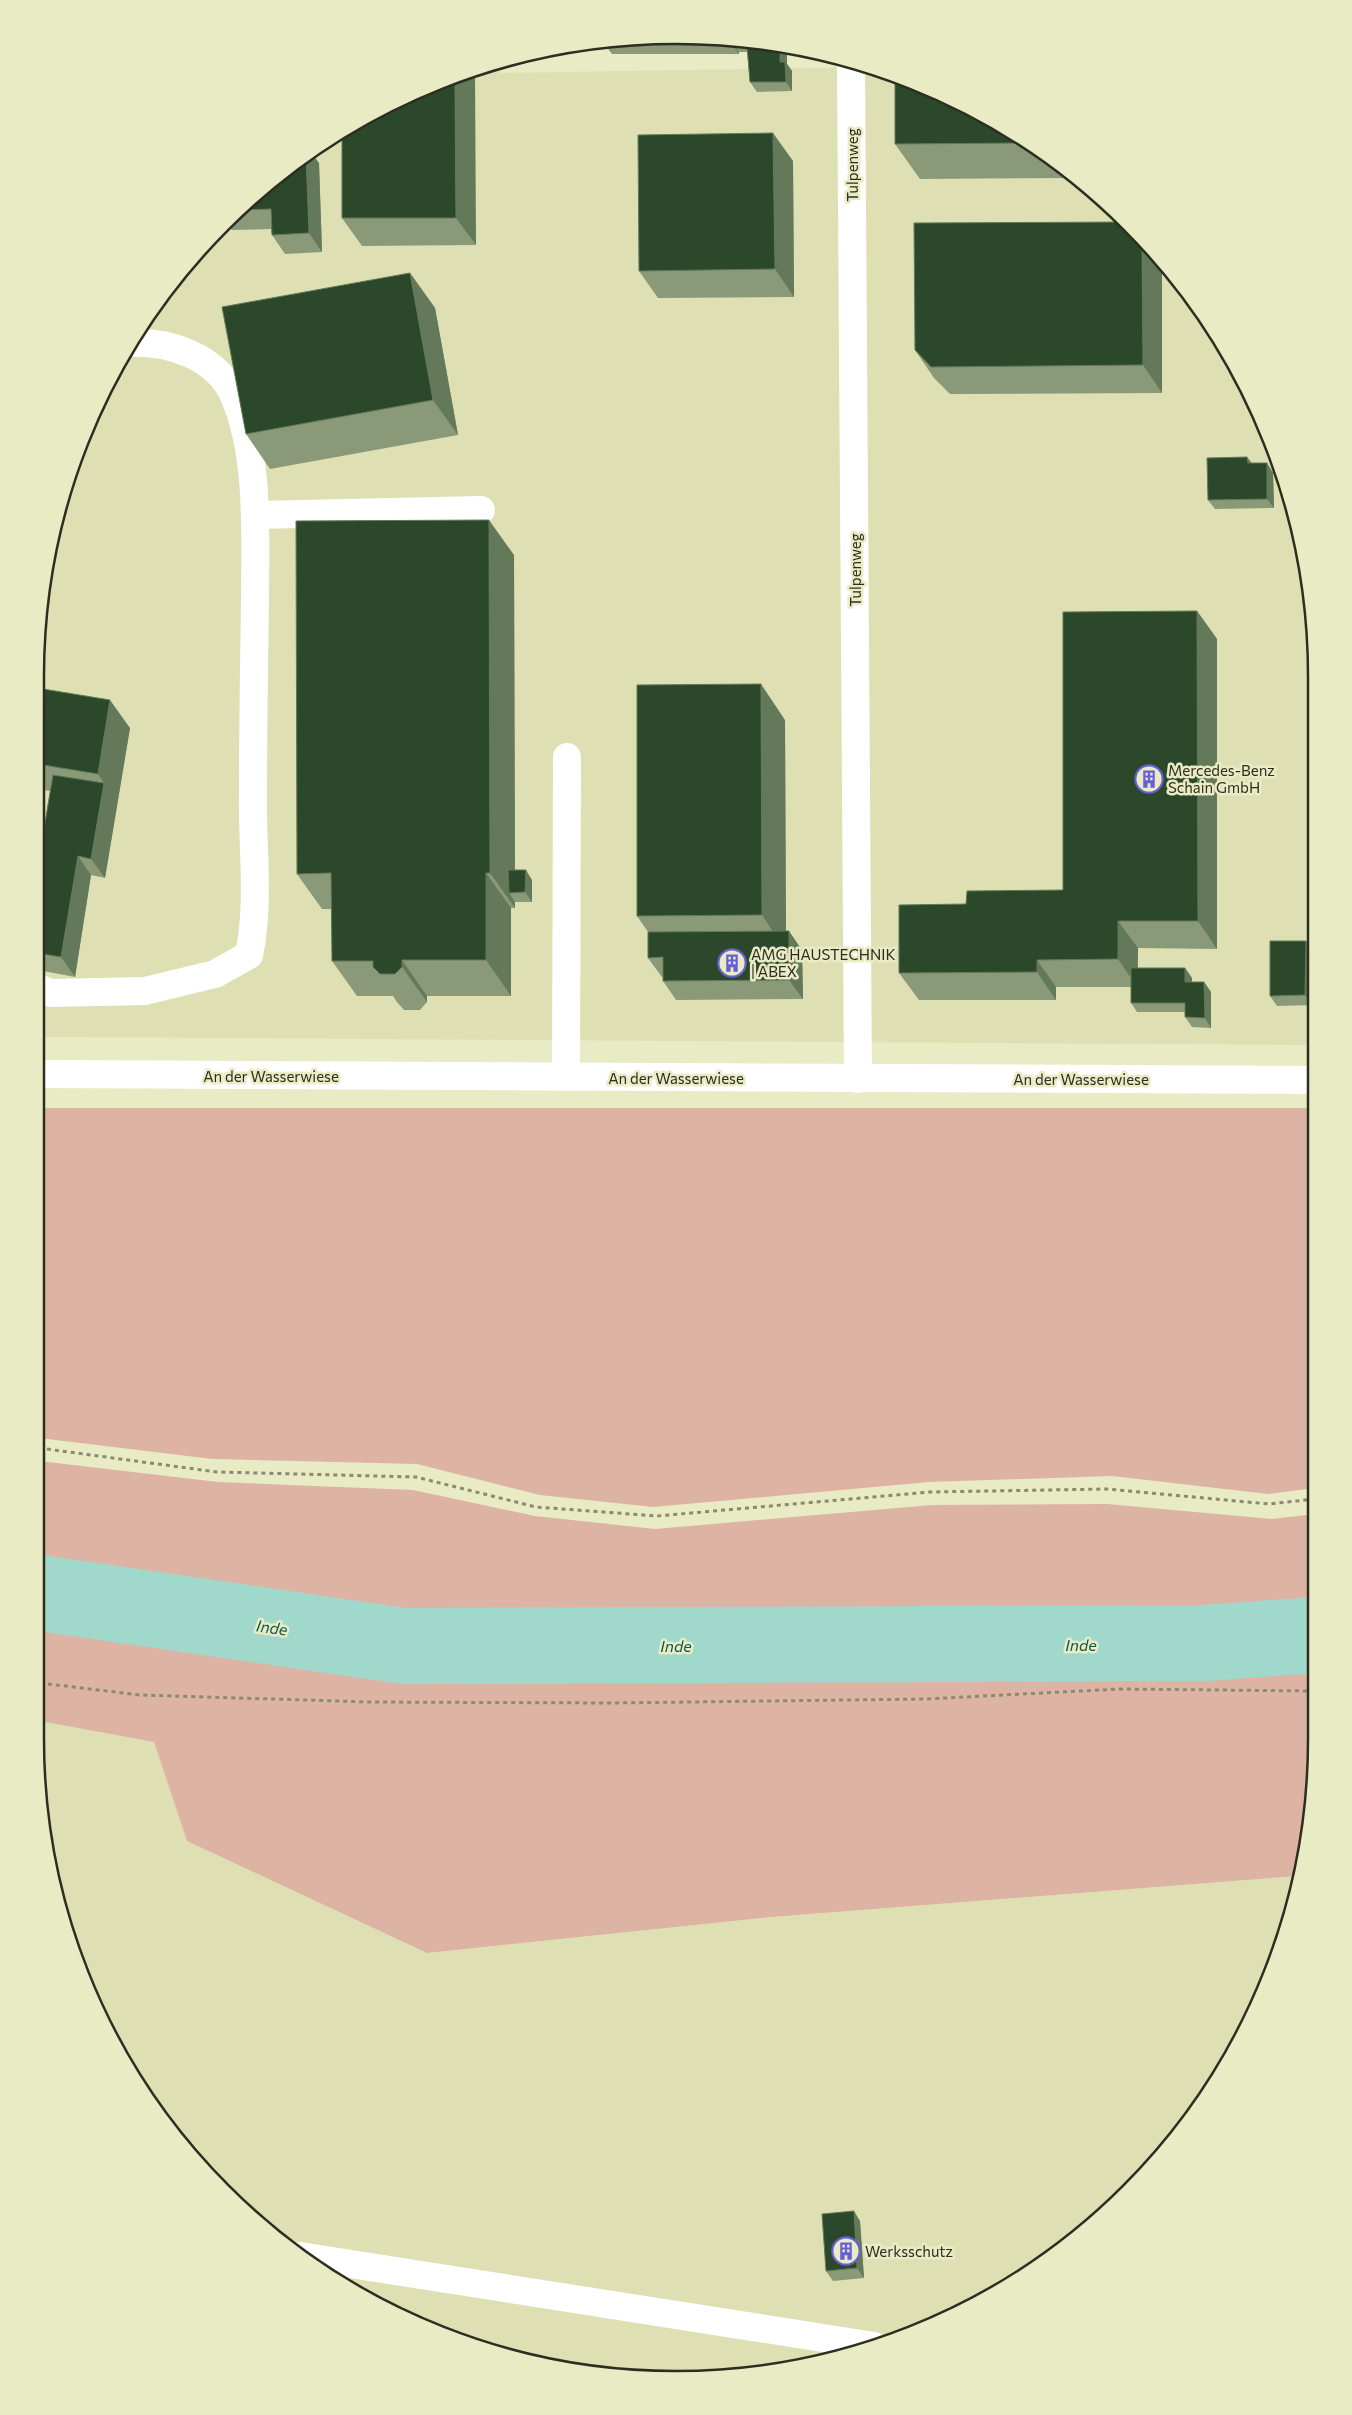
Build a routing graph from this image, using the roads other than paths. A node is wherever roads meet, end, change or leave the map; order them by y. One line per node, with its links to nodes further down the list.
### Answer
1 (851, 68): 9 (street, Tulpenweg)
2 (139, 342): 4 (street)
3 (481, 510): 4 (street)
4 (256, 515): 6 (street)
5 (567, 757): 8 (street)
6 (44, 990)
7 (44, 1074): 8 (street, An der Wasserwiese)
8 (566, 1077): 9 (street, An der Wasserwiese)
9 (858, 1079): 10 (street, An der Wasserwiese)
10 (1308, 1080)
11 (316, 2258): 12 (street)
12 (860, 2344)

